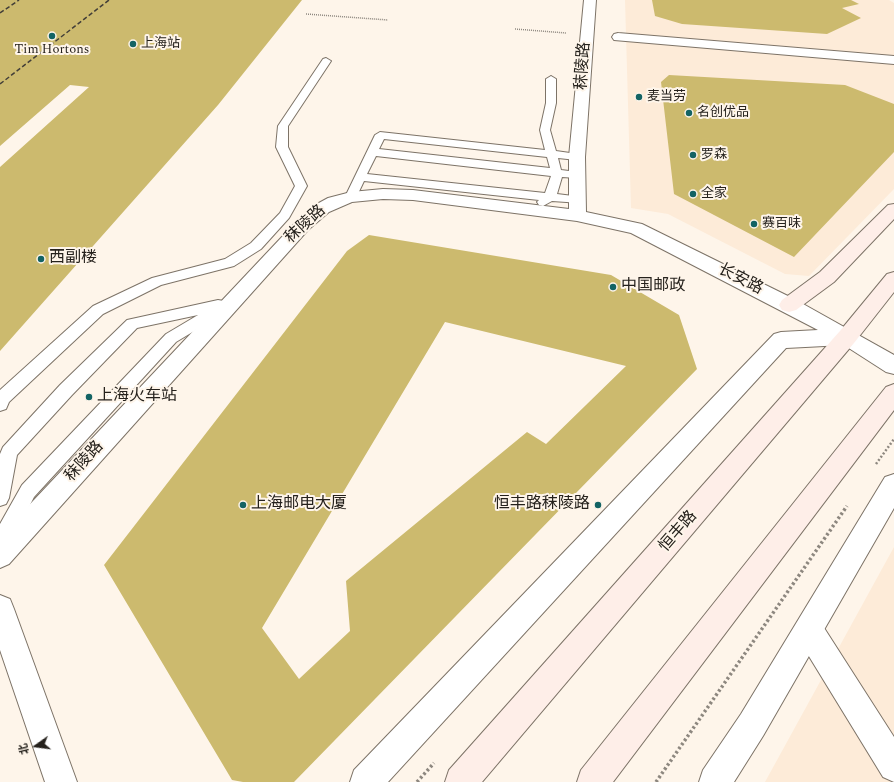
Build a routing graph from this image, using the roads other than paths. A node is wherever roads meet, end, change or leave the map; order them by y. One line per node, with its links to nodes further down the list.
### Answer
1 (590, 0): 8 (street, 秣陵路)
2 (618, 37): 3 (street)
3 (894, 60)
4 (326, 61): 23 (lane)
5 (552, 79): 7 (lane)
6 (372, 152): 7 (lane); 9 (lane); 11 (lane)
7 (552, 154): 8 (lane); 9 (lane)
8 (577, 157): 10 (street, 秣陵路)
9 (557, 172): 10 (lane); 13 (lane)
10 (577, 175): 14 (street, 秣陵路)
11 (360, 177): 12 (lane); 13 (lane)
12 (351, 197): 15 (street, 秣陵路); 18 (street, 秣陵路)
13 (550, 197): 14 (lane); 15 (lane)
14 (577, 208): 15 (street, 秣陵路); 19 (street, 长安路)
15 (532, 210)
16 (891, 216): 19 (main road)
17 (894, 279): 20 (main road, 恒丰路)
18 (231, 302): 25 (lane); 26 (lane); 27 (street, 秣陵路)
19 (789, 305): 20 (street, 长安路)
20 (847, 337): 21 (street, 长安路); 32 (street); 33 (main road, 恒丰路)
21 (894, 366)
22 (894, 393): 34 (main road)
23 (0, 404)
24 (883, 478): 29 (street)
25 (0, 498)
26 (0, 543)
27 (0, 555)
28 (0, 609): 31 (street)
29 (809, 630): 30 (street); 35 (street)
30 (894, 766)
31 (61, 782)
32 (366, 782)
33 (461, 782)
34 (592, 782)
35 (715, 782)

